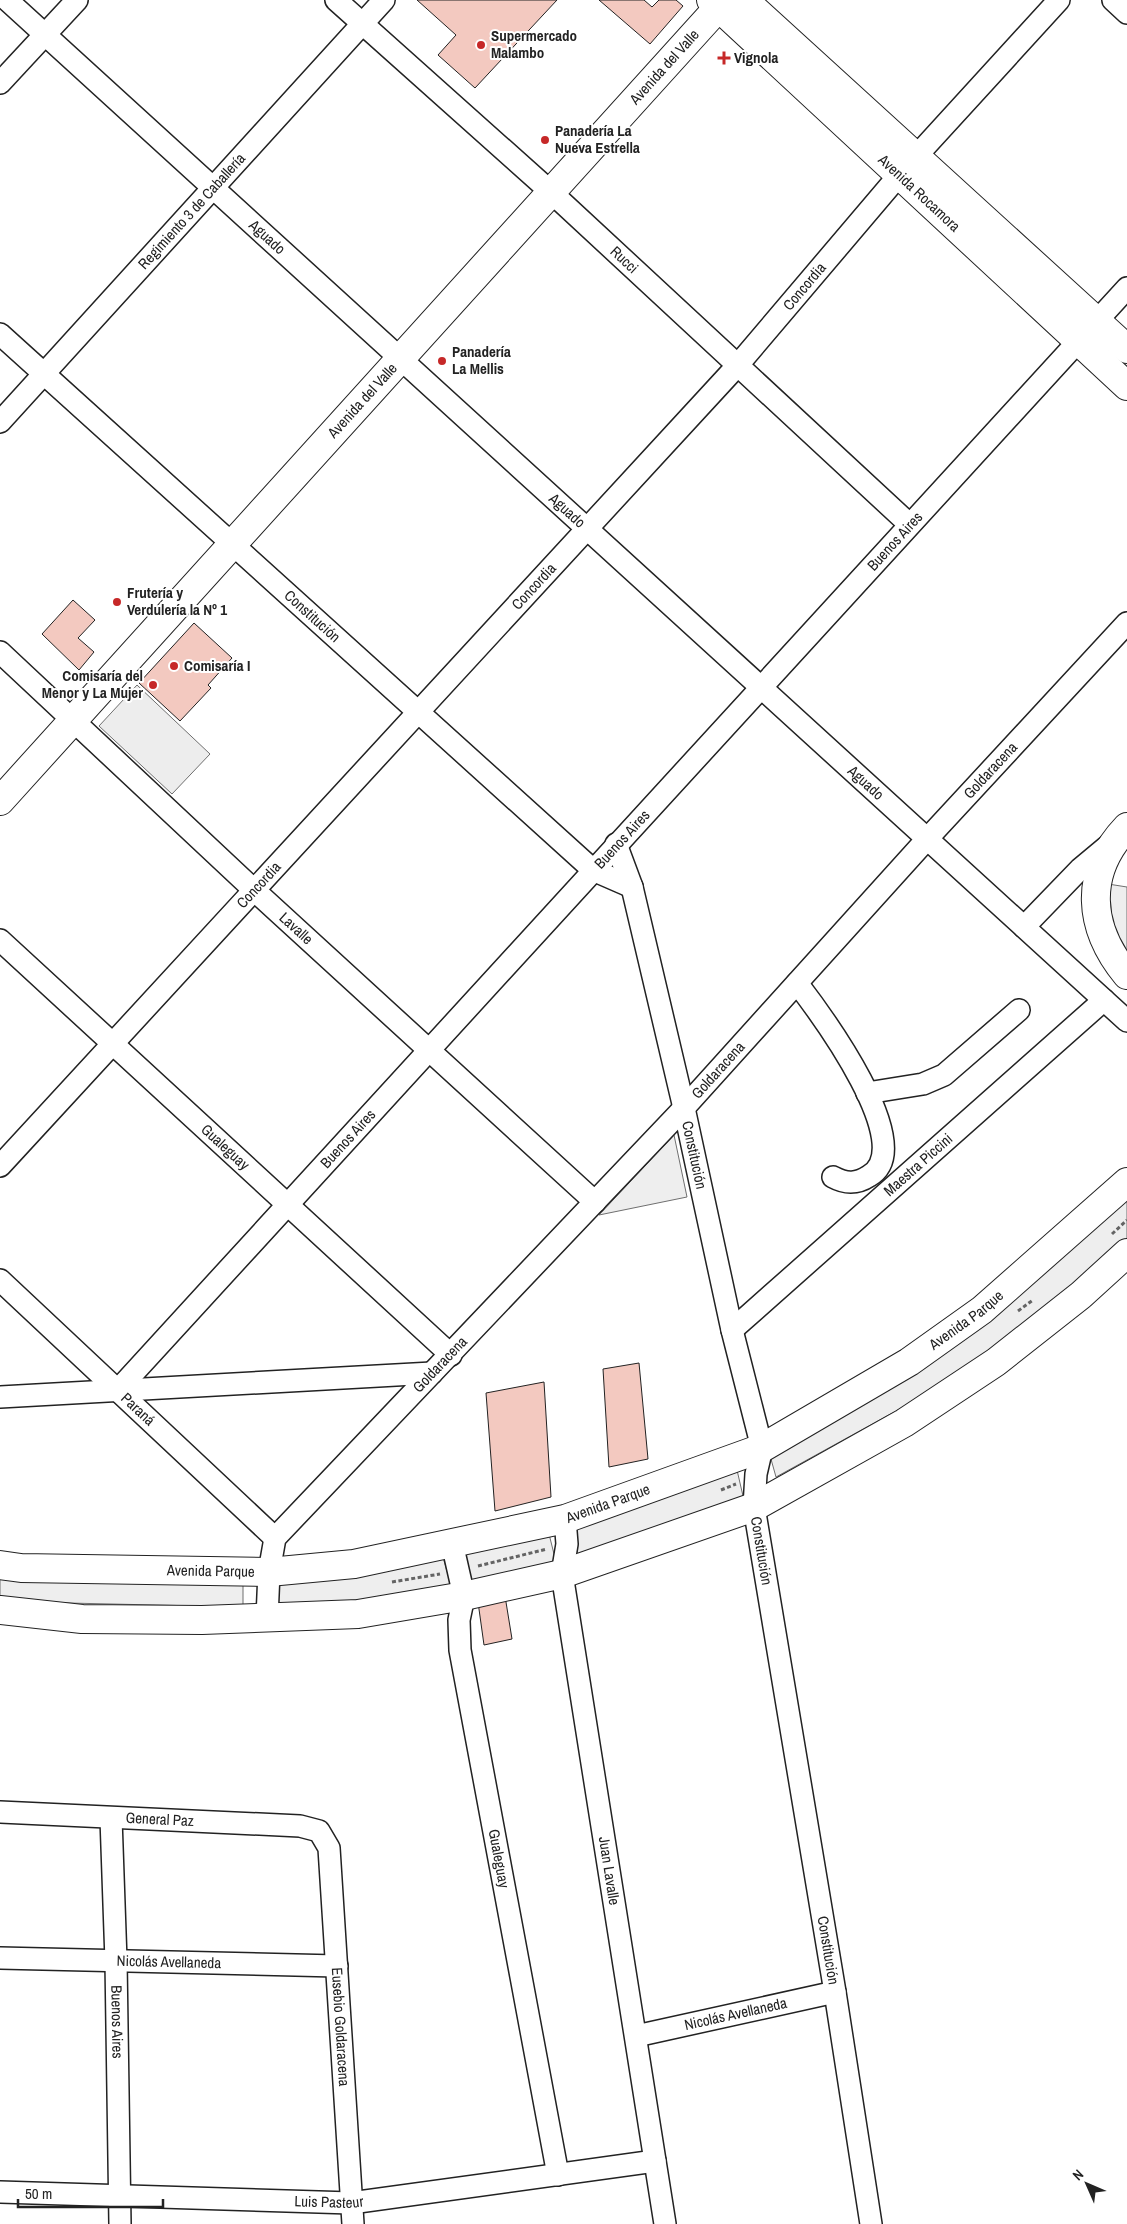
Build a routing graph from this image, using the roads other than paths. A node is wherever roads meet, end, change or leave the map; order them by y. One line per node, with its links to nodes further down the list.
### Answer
1 (6, 0): 11 (street, Aguado)
2 (76, 0): 11 (street)
3 (336, 0): 10 (street, Rucci)
4 (384, 0): 10 (street, Regimiento 3 de Caballería)
5 (744, 0): 13 (main road, Avenida Rocamora)
6 (1059, 0): 13 (street, Concordia)
7 (1113, 0): 9 (street)
8 (718, 2): 13 (main road, Avenida Rocamora); 15 (main road, Avenida del Valle)
9 (1127, 13)
10 (362, 24): 14 (street, Regimiento 3 de Caballería); 15 (street, Rucci)
11 (45, 35): 12 (street); 14 (street, Aguado)
12 (0, 83)
13 (908, 165): 17 (main road, Avenida Rocamora); 19 (main road, Avenida Rocamora); 22 (street, Concordia)
14 (213, 188): 21 (street, Aguado); 23 (street, Regimiento 3 de Caballería)
15 (552, 193): 21 (main road, Avenida del Valle); 22 (street, Rucci)
16 (1127, 288): 17 (street, Buenos Aires)
17 (1098, 322): 19 (street, Buenos Aires); 20 (main road, Avenida Rocamora)
18 (0, 334): 23 (street, Constitución)
19 (1079, 342): 24 (main road, Avenida Rocamora); 26 (street, Buenos Aires)
20 (1127, 349)
21 (401, 359): 27 (street, Aguado); 28 (main road, Avenida del Valle)
22 (737, 366): 26 (street, Rucci); 27 (street, Concordia)
23 (43, 374): 25 (street, Regimiento 3 de Caballería); 28 (street, Constitución)
24 (1127, 386)
25 (0, 422)
26 (909, 524): 31 (street, Buenos Aires)
27 (587, 529): 31 (street, Aguado); 32 (street, Concordia)
28 (233, 544): 32 (street, Constitución); 33 (main road, Avenida del Valle)
29 (1127, 623): 36 (street, Goldaracena)
30 (0, 652): 33 (street, Lavalle)
31 (760, 686): 36 (street, Aguado); 37 (street, Buenos Aires)
32 (418, 712): 38 (street, Constitución); 40 (street, Concordia)
33 (74, 721): 34 (main road, Avenida del Valle); 40 (street, Lavalle)
34 (0, 801)
35 (1123, 837): 41 (street); 43 (main road)
36 (927, 839): 41 (street, Aguado); 44 (street, Goldaracena)
37 (616, 844): 38 (street, Buenos Aires); 39 (street, Constitución)
38 (593, 870): 39 (street, Constitución); 49 (street, Buenos Aires)
39 (632, 887): 51 (street, Constitución)
40 (254, 890): 48 (street, Concordia); 49 (street, Lavalle)
41 (1024, 927): 45 (street, Aguado)
42 (0, 940): 48 (street, Gualeguay)
43 (1127, 975)
44 (797, 983): 50 (street); 51 (street, Goldaracena)
45 (1104, 1000): 47 (street, Aguado); 59 (street, Maestra Piccini)
46 (1019, 1010): 50 (street)
47 (1127, 1021)
48 (113, 1044): 52 (street, Concordia); 56 (street, Gualeguay)
49 (429, 1048): 55 (street, Lavalle); 56 (street, Buenos Aires)
50 (867, 1093): 53 (street)
51 (684, 1108): 55 (street, Goldaracena); 59 (street, Constitución)
52 (0, 1166)
53 (833, 1178)
54 (1127, 1182): 64 (main road, Avenida Parque)
55 (595, 1202): 60 (street, Goldaracena)
56 (288, 1204): 60 (street, Gualeguay); 62 (street, Buenos Aires)
57 (1127, 1253): 65 (main road)
58 (0, 1280): 62 (street, Paraná)
59 (732, 1330): 64 (street, Constitución)
60 (451, 1355): 61 (street, Goldaracena)
61 (432, 1374): 62 (street); 67 (street, Goldaracena)
62 (117, 1390): 63 (street); 67 (street, Paraná)
63 (0, 1397)
64 (762, 1448): 65 (street, Constitución); 66 (main road, Avenida Parque)
65 (754, 1507): 71 (main road); 81 (street, Constitución)
66 (565, 1519): 68 (main road, Avenida Parque); 71 (street, Juan Lavalle)
67 (275, 1538): 70 (street)
68 (452, 1543): 70 (main road, Avenida Parque); 72 (street, Gualeguay)
69 (0, 1565): 70 (main road, Avenida Parque)
70 (269, 1572): 74 (street)
71 (562, 1574): 72 (main road); 82 (street, Juan Lavalle)
72 (464, 1596): 74 (main road); 84 (street, Gualeguay)
73 (0, 1610): 74 (main road)
74 (267, 1618)
75 (0, 1812): 76 (street, General Paz)
76 (111, 1818): 77 (street, General Paz); 79 (street, Buenos Aires)
77 (319, 1831): 80 (street, Eusebio Goldaracena)
78 (0, 1958): 79 (street, Nicolás Avellaneda)
79 (116, 1961): 80 (street, Nicolás Avellaneda); 86 (street, Buenos Aires)
80 (337, 1966): 87 (street, Eusebio Goldaracena)
81 (835, 1992): 82 (street, Nicolás Avellaneda); 91 (street, Constitución)
82 (636, 2036): 83 (street, Juan Lavalle)
83 (655, 2161): 84 (street, Luis Pasteur); 90 (street, Juan Lavalle)
84 (558, 2174): 87 (street, Luis Pasteur)
85 (0, 2192): 86 (street, Luis Pasteur)
86 (120, 2196): 87 (street, Luis Pasteur); 88 (street, Buenos Aires)
87 (351, 2203): 89 (street, Eusebio Goldaracena)
88 (120, 2224)
89 (353, 2224)
90 (665, 2224)
91 (871, 2224)

